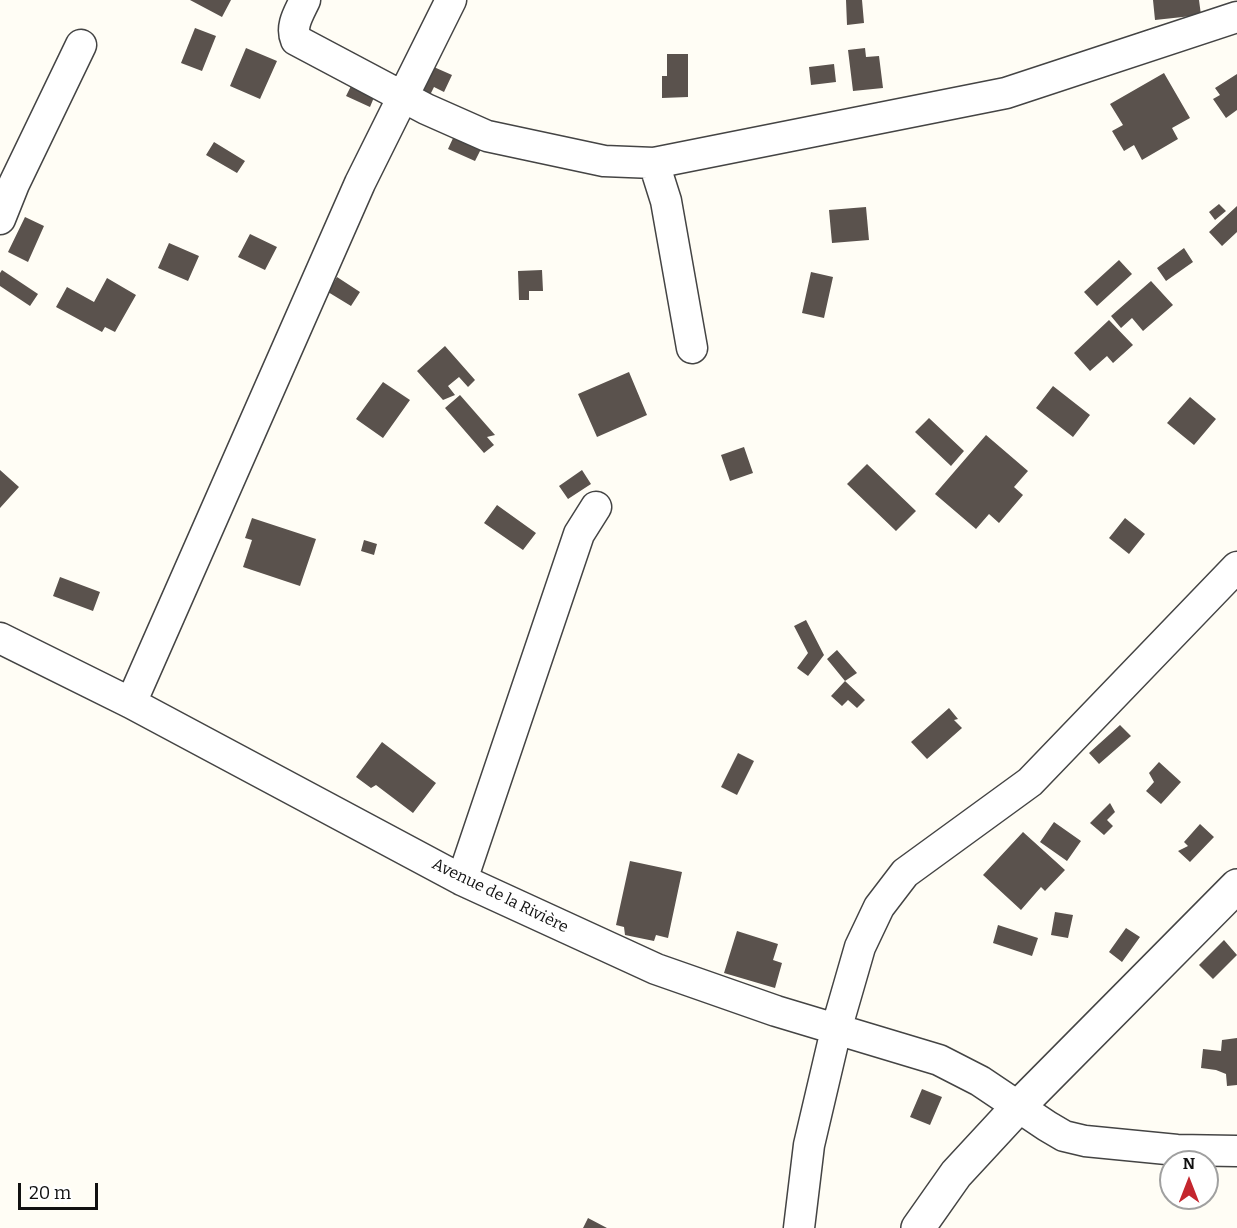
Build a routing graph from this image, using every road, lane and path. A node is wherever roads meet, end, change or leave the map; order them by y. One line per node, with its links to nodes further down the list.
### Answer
1 (305, 0): 5 (street)
2 (451, 0): 5 (street)
3 (1237, 16): 6 (street)
4 (81, 45): 7 (street)
5 (402, 96): 6 (street); 13 (street)
6 (654, 163): 9 (street)
7 (7, 181): 8 (street)
8 (0, 219)
9 (692, 348)
10 (596, 507): 14 (street)
11 (1237, 567): 16 (street)
12 (0, 638): 13 (street, Avenue de la Rivière)
13 (131, 703): 14 (street, Avenue de la Rivière)
14 (462, 880): 16 (street, Avenue de la Rivière)
15 (1237, 886): 17 (street)
16 (836, 1030): 17 (street, Avenue de la Rivière); 19 (street)
17 (1018, 1107): 18 (street, Avenue de la Rivière); 20 (street)
18 (1237, 1151)
19 (799, 1228)
20 (918, 1228)

